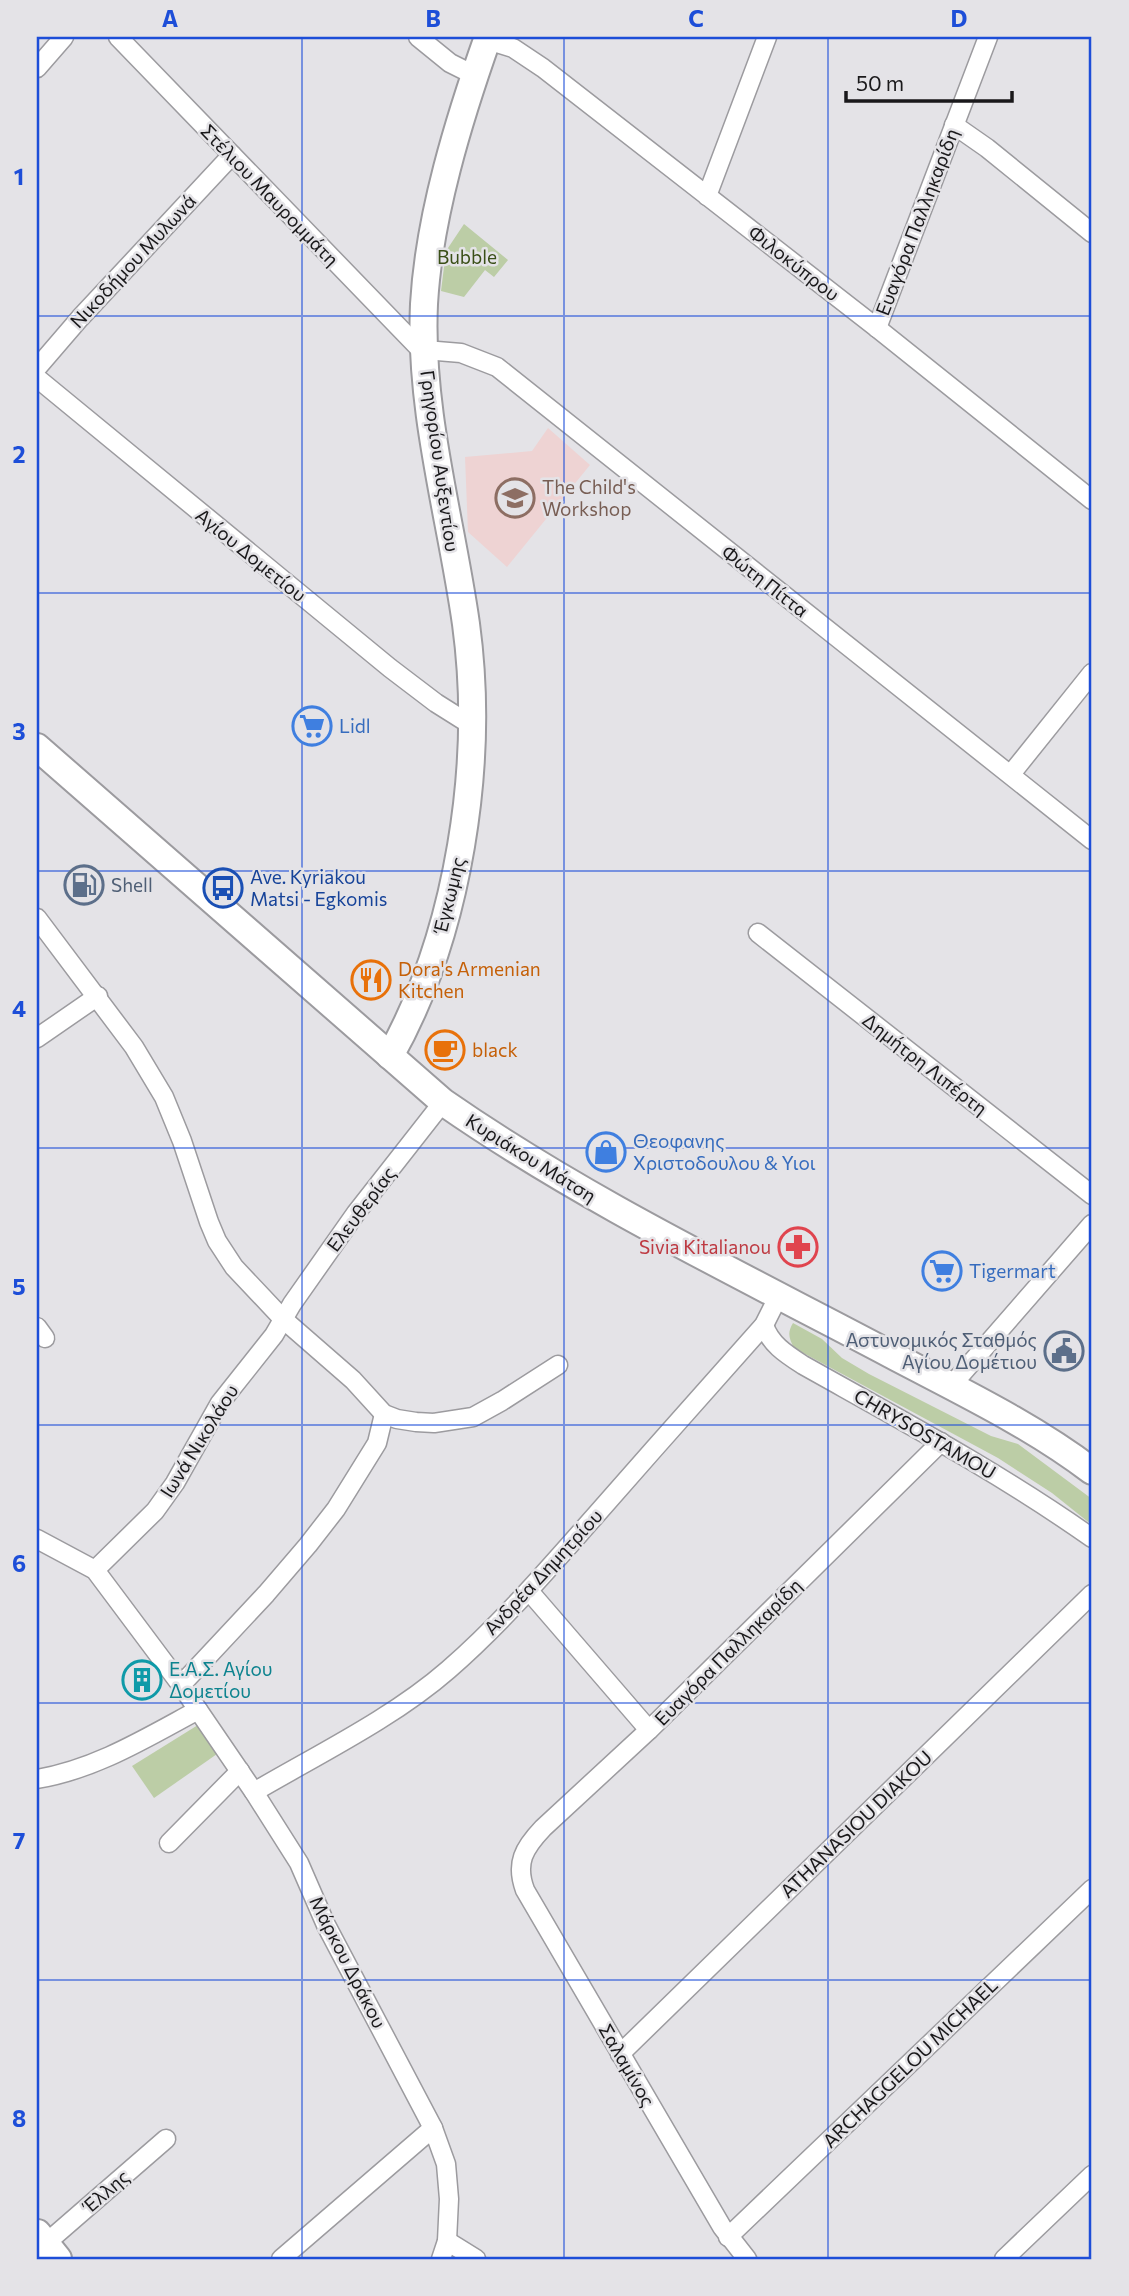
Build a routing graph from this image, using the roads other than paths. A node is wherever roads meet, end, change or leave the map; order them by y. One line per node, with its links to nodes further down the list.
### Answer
1 (64, 37): 7 (street)
2 (118, 37): 10 (street, Στέλιου Μαυρομμάτη)
3 (418, 37): 8 (street)
4 (767, 37): 11 (street)
5 (988, 37): 9 (street, Ευαγόρα Παλληκαρίδη)
6 (488, 38): 8 (main road, Γρηγορίου Αυξεντίου); 11 (street, Φιλοκύπρου)
7 (37, 68)
8 (474, 75): 14 (main road, Γρηγορίου Αυξεντίου)
9 (954, 125): 12 (street); 13 (street, Ευαγόρα Παλληκαρίδη)
10 (232, 155): 14 (street, Στέλιου Μαυρομμάτη); 15 (street, Νικοδήμου Μυλωνά)
11 (707, 196): 13 (street, Φιλοκύπρου)
12 (1092, 233)
13 (877, 328): 17 (street, Φιλοκύπρου)
14 (425, 350): 19 (main road, Γρηγορίου Αυξεντίου); 21 (street, Φώτη Πίττα)
15 (37, 368)
16 (37, 378): 19 (street, Αγίου Δομετίου)
17 (1092, 500)
18 (1092, 673): 21 (street)
19 (471, 725): 27 (main road, Έγκωμης)
20 (37, 747): 27 (main road, Κυριάκου Μάτση)
21 (1011, 774): 22 (street, Φώτη Πίττα)
22 (1092, 840)
23 (37, 918): 25 (street)
24 (758, 933): 29 (street, Δημήτρη Λιπέρτη)
25 (98, 996): 26 (street); 32 (street)
26 (37, 1038)
27 (390, 1056): 28 (main road, Κυριάκου Μάτση)
28 (443, 1102): 31 (main road, Κυριάκου Μάτση); 32 (street, Ελευθερίας)
29 (1092, 1195)
30 (1092, 1224): 35 (street)
31 (779, 1295): 33 (street, Ανδρέα Δημητρίου); 35 (main road, Κυριάκου Μάτση)
32 (283, 1318): 36 (street); 41 (street, Ιωνά Νικολάου)
33 (764, 1325): 37 (street, CHRYSOSTAMOU); 42 (street, Ανδρέα Δημητρίου)
34 (558, 1365): 36 (street)
35 (951, 1387): 38 (main road, Κυριάκου Μάτση)
36 (384, 1414): 44 (street)
37 (941, 1442): 39 (street, CHRYSOSTAMOU); 46 (street, Ευαγόρα Παλληκαρίδη)
38 (1092, 1471)
39 (1092, 1538)
40 (37, 1539): 41 (street)
41 (95, 1570): 44 (street, Μάρκου Δράκου)
42 (529, 1591): 46 (street); 49 (street, Ανδρέα Δημητρίου)
43 (1092, 1594): 53 (street, ATHANASIOU DIAKOU)
44 (181, 1685): 45 (street, Μάρκου Δράκου)
45 (198, 1710): 47 (street, Μάρκου Δράκου); 48 (street)
46 (649, 1730): 51 (street, Ευαγόρα Παλληκαρίδη)
47 (240, 1771): 49 (street, Μάρκου Δράκου); 50 (street)
48 (37, 1779)
49 (254, 1792): 54 (street, Μάρκου Δράκου)
50 (169, 1843)
51 (520, 1865): 53 (street, Σαλαμίνος)
52 (1092, 1889): 57 (street, ARCHAGGELOU MICHAEL)
53 (620, 2054): 57 (street, Σαλαμίνος)
54 (433, 2128): 58 (street, Μάρκου Δράκου); 60 (street)
55 (166, 2139): 59 (street, Έλλης)
56 (1092, 2175): 64 (street)
57 (728, 2237): 63 (street, Σαλαμίνος)
58 (447, 2241): 61 (street, Μάρκου Δράκου); 62 (street)
59 (46, 2246)
60 (281, 2259)
61 (441, 2259)
62 (476, 2259)
63 (747, 2259)
64 (1004, 2259)

